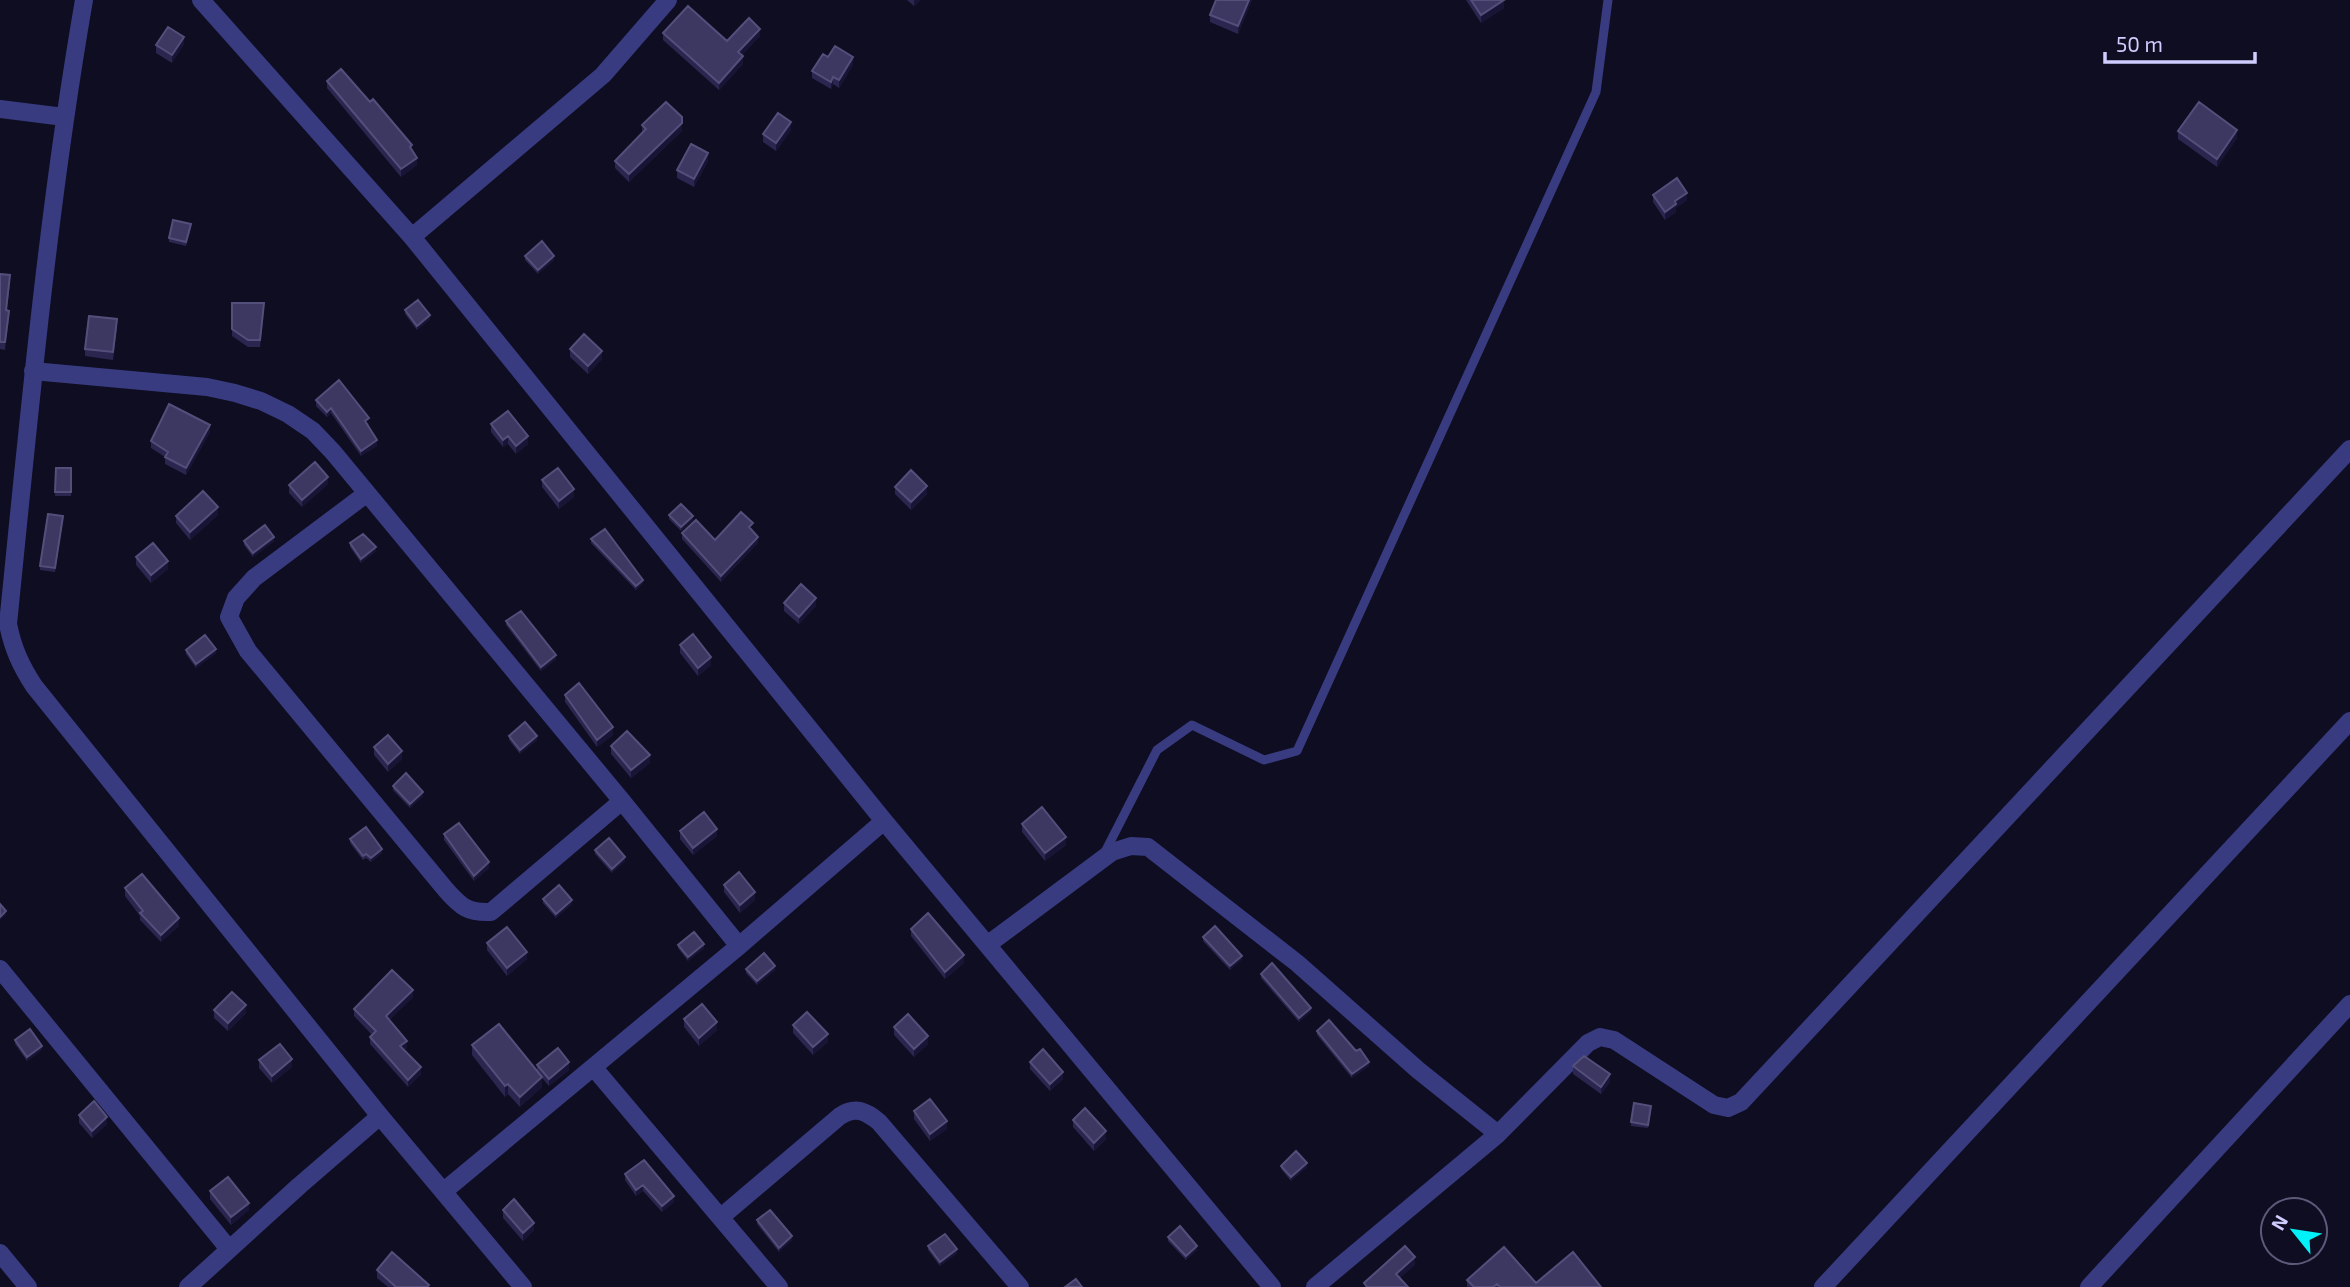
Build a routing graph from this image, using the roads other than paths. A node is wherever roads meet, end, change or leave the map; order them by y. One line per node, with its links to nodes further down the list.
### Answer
1 (83, 0): 6 (street)
2 (201, 0): 7 (street)
3 (668, 0): 7 (street)
4 (1608, 0): 14 (lane)
5 (0, 109): 6 (street)
6 (64, 117): 8 (street)
7 (412, 237): 13 (street)
8 (33, 371): 10 (street); 20 (street)
9 (2350, 449): 21 (street)
10 (366, 494): 12 (street); 12 (street)
11 (2350, 721): 33 (street)
12 (622, 801): 16 (street)
13 (884, 821): 15 (street); 16 (street)
14 (1101, 860): 15 (street); 21 (street)
15 (987, 945): 31 (street)
16 (739, 946): 19 (street)
17 (0, 969): 24 (street)
18 (2350, 1004): 34 (street)
19 (594, 1068): 22 (street); 23 (street)
20 (380, 1116): 22 (street); 24 (street)
21 (1498, 1134): 32 (street)
22 (444, 1191): 28 (street)
23 (721, 1217): 29 (street); 30 (street)
24 (229, 1249): 27 (street)
25 (0, 1253): 26 (street)
26 (28, 1287)
27 (188, 1287)
28 (523, 1287)
29 (779, 1287)
30 (1020, 1287)
31 (1272, 1287)
32 (1315, 1287)
33 (1823, 1287)
34 (2089, 1287)

